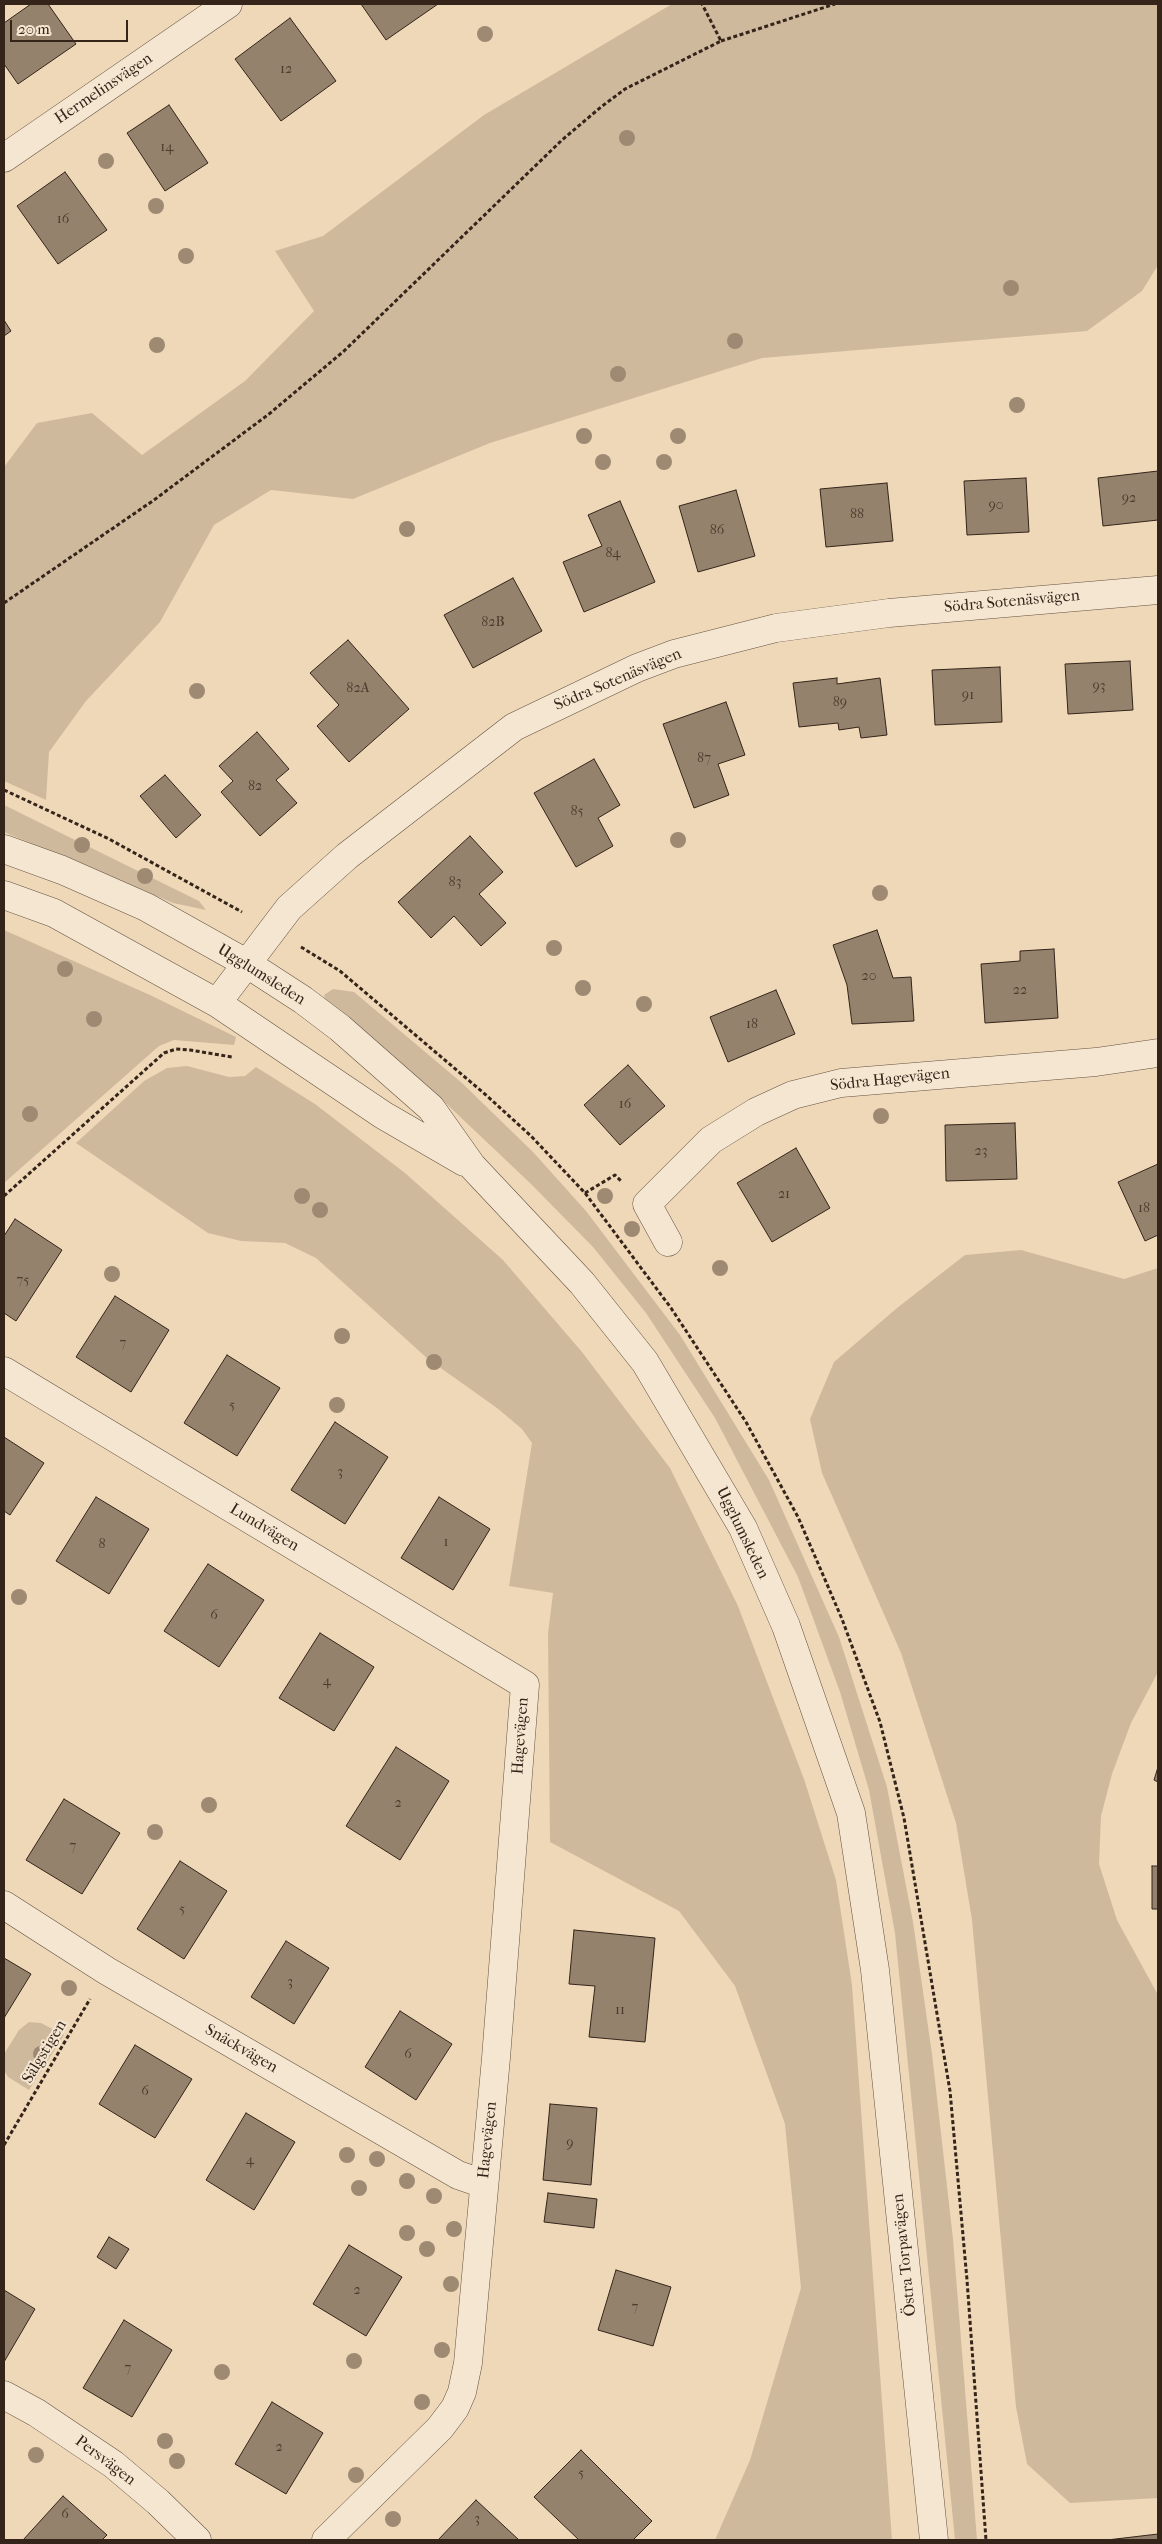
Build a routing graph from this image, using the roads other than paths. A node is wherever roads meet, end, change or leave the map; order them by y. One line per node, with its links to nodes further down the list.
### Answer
1 (228, 4): 2 (street, Hermelinsvägen)
2 (4, 158)
3 (1158, 590): 6 (street, Södra Sotenäsvägen)
4 (4, 850): 6 (street, Ugglumsleden)
5 (4, 895): 7 (street, Ugglumsleden)
6 (246, 963): 7 (street, Södra Sotenäsvägen); 9 (street, Ugglumsleden)
7 (217, 1003): 9 (street, Ugglumsleden)
8 (1158, 1053): 10 (street, Södra Hagevägen)
9 (472, 1166): 14 (street, Ugglumsleden)
10 (668, 1242)
11 (4, 1371): 12 (street, Lundvägen)
12 (525, 1685): 15 (street, Hagevägen)
13 (4, 1905): 15 (street, Snäckvägen)
14 (875, 1970): 19 (street, Östra Torpavägen)
15 (484, 2184): 18 (street, Hagevägen)
16 (4, 2395): 17 (street, Persvägen)
17 (196, 2540)
18 (326, 2540)
19 (934, 2540)

